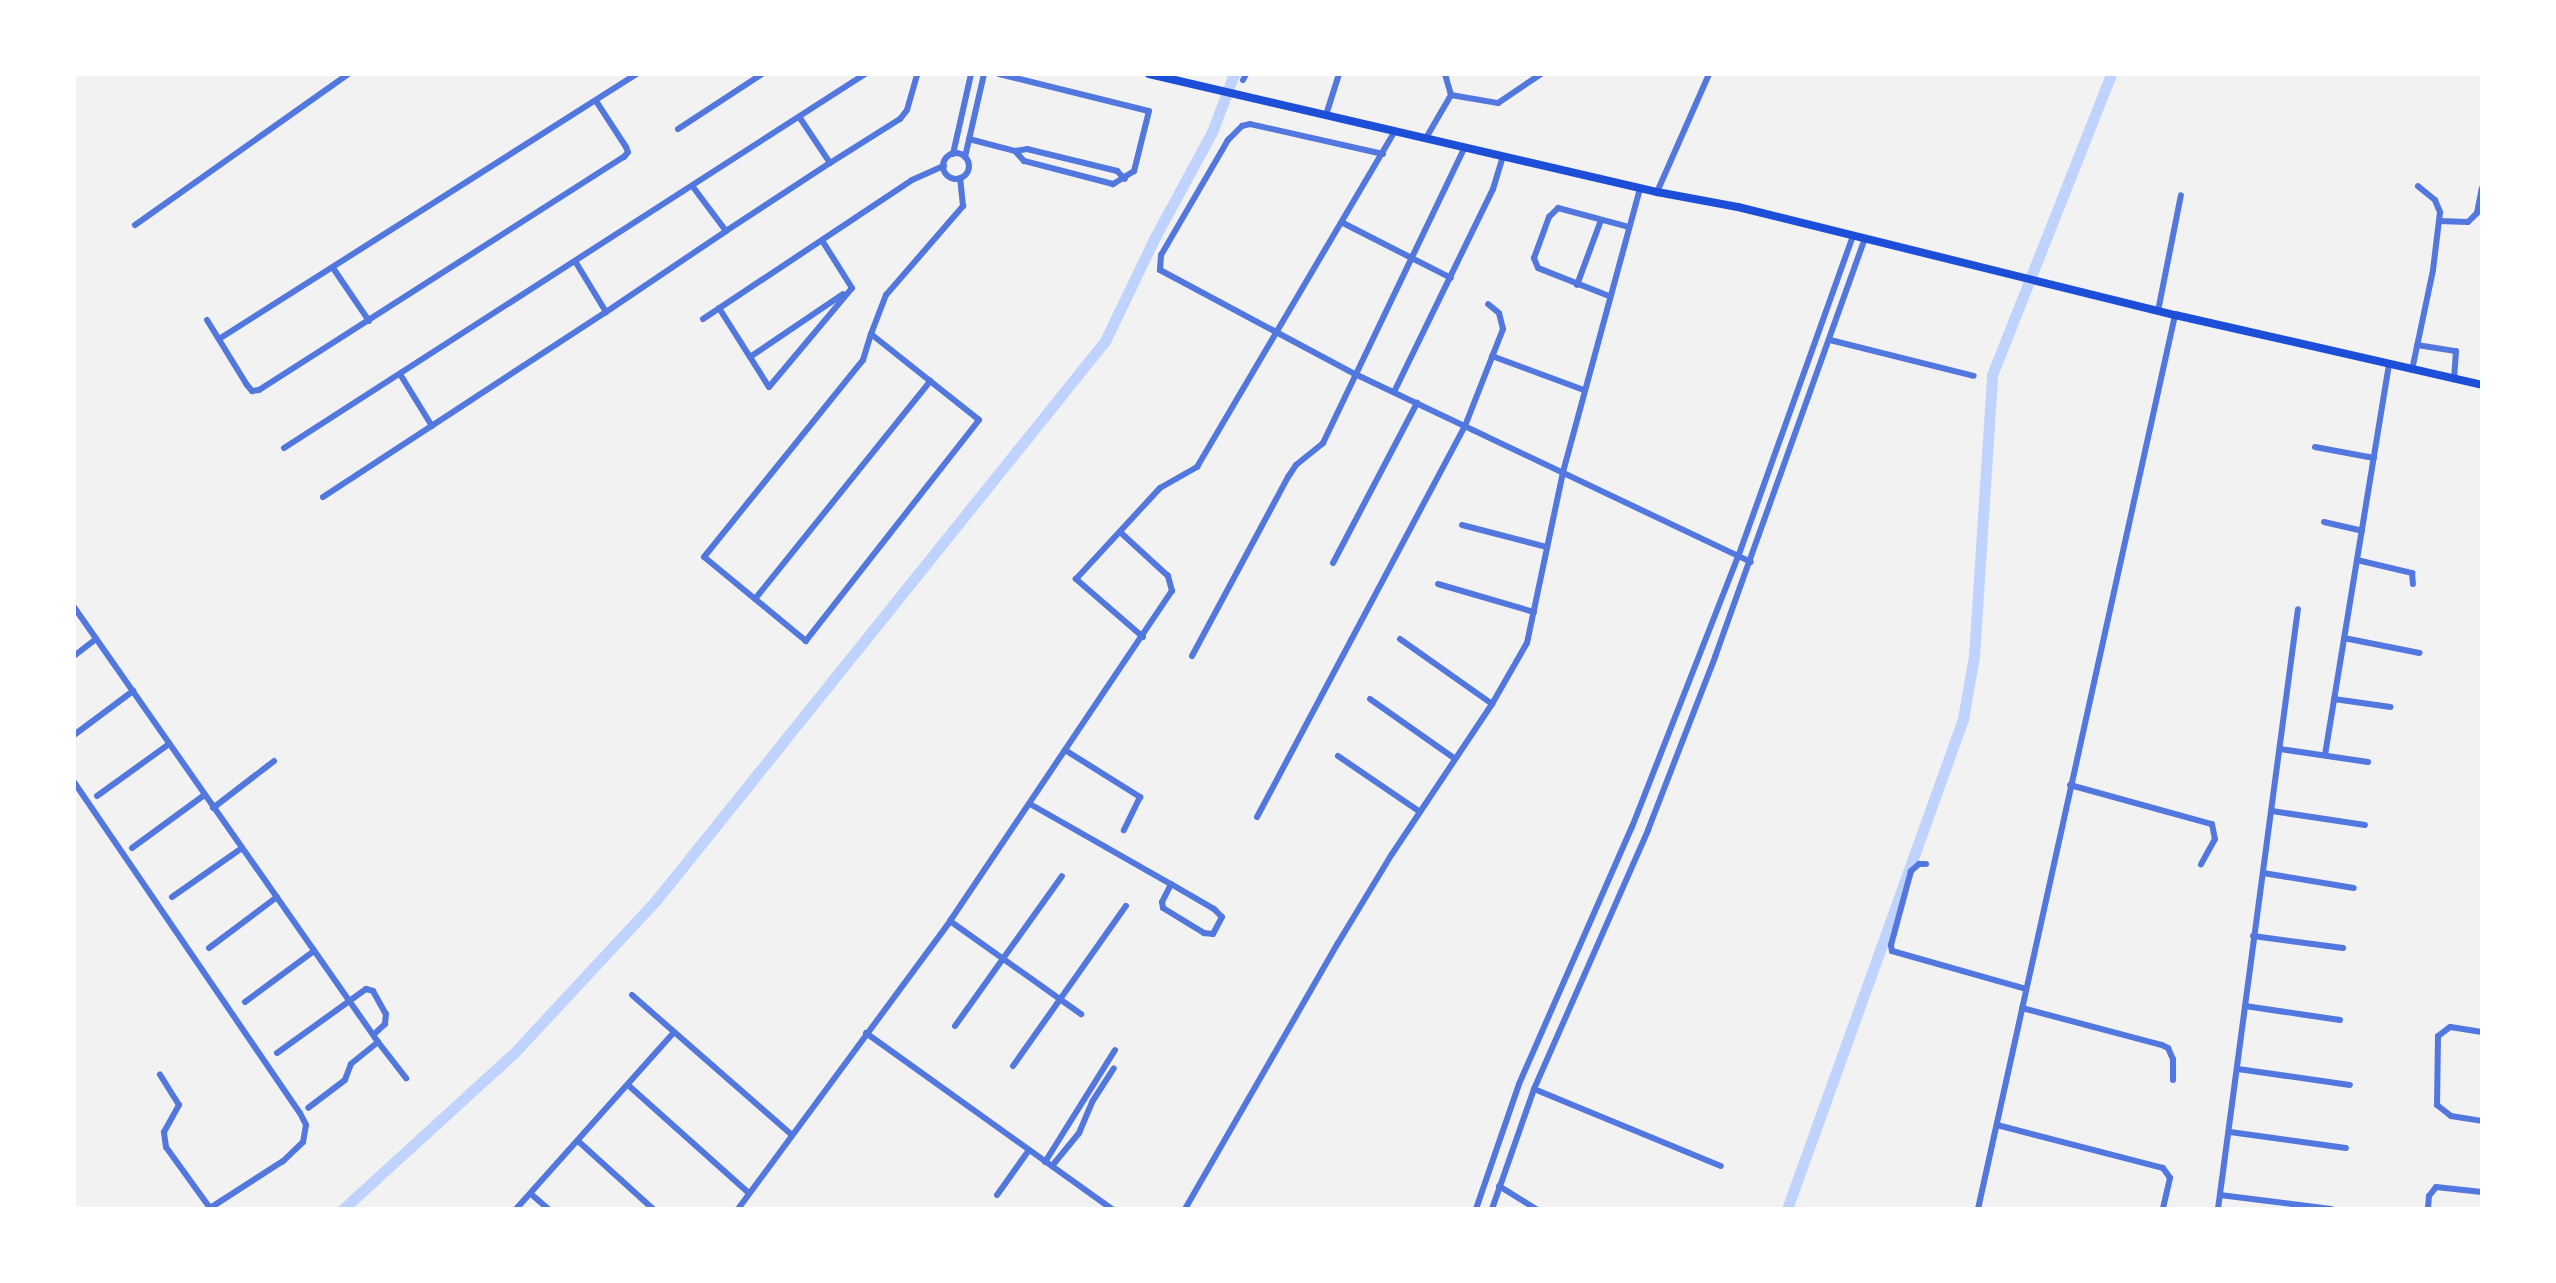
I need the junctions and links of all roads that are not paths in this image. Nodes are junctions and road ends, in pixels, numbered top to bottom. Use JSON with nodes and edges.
{"nodes":[{"id":1,"x":348,"y":74,"type":"edge"},
{"id":2,"x":637,"y":74,"type":"edge"},
{"id":3,"x":762,"y":74,"type":"edge"},
{"id":4,"x":865,"y":74,"type":"edge"},
{"id":5,"x":917,"y":74,"type":"edge"},
{"id":6,"x":971,"y":74,"type":"edge"},
{"id":7,"x":984,"y":74,"type":"edge"},
{"id":8,"x":999,"y":74,"type":"edge"},
{"id":9,"x":1149,"y":74,"type":"edge"},
{"id":10,"x":1339,"y":74,"type":"edge"},
{"id":11,"x":1445,"y":74,"type":"edge"},
{"id":12,"x":1541,"y":74,"type":"edge"},
{"id":13,"x":1709,"y":74,"type":"edge"},
{"id":14,"x":1165,"y":76,"type":"edge"},
{"id":15,"x":1451,"y":95,"type":"junction"},
{"id":16,"x":596,"y":101,"type":"junction"},
{"id":17,"x":1326,"y":115,"type":"junction"},
{"id":18,"x":800,"y":118,"type":"junction"},
{"id":19,"x":678,"y":129,"type":"dead end"},
{"id":20,"x":1395,"y":131,"type":"junction"},
{"id":21,"x":1426,"y":138,"type":"junction"},
{"id":22,"x":969,"y":139,"type":"junction"},
{"id":23,"x":1465,"y":147,"type":"junction"},
{"id":24,"x":1015,"y":151,"type":"junction"},
{"id":25,"x":953,"y":154,"type":"junction"},
{"id":26,"x":1383,"y":154,"type":"junction"},
{"id":27,"x":1503,"y":156,"type":"junction"},
{"id":28,"x":965,"y":157,"type":"junction"},
{"id":29,"x":1074,"y":161,"type":"junction"},
{"id":30,"x":830,"y":163,"type":"junction"},
{"id":31,"x":944,"y":166,"type":"junction"},
{"id":32,"x":1072,"y":173,"type":"junction"},
{"id":33,"x":960,"y":178,"type":"junction"},
{"id":34,"x":1125,"y":179,"type":"junction"},
{"id":35,"x":2418,"y":186,"type":"dead end"},
{"id":36,"x":693,"y":187,"type":"junction"},
{"id":37,"x":1640,"y":188,"type":"junction"},
{"id":38,"x":2482,"y":188,"type":"edge"},
{"id":39,"x":1657,"y":192,"type":"junction"},
{"id":40,"x":2181,"y":195,"type":"dead end"},
{"id":41,"x":1601,"y":220,"type":"junction"},
{"id":42,"x":2439,"y":221,"type":"junction"},
{"id":43,"x":1343,"y":223,"type":"junction"},
{"id":44,"x":135,"y":225,"type":"dead end"},
{"id":45,"x":1629,"y":227,"type":"junction"},
{"id":46,"x":726,"y":231,"type":"junction"},
{"id":47,"x":1853,"y":235,"type":"junction"},
{"id":48,"x":1865,"y":238,"type":"junction"},
{"id":49,"x":823,"y":242,"type":"junction"},
{"id":50,"x":1412,"y":257,"type":"junction"},
{"id":51,"x":575,"y":261,"type":"junction"},
{"id":52,"x":333,"y":268,"type":"junction"},
{"id":53,"x":1451,"y":278,"type":"junction"},
{"id":54,"x":1577,"y":285,"type":"junction"},
{"id":55,"x":852,"y":288,"type":"junction"},
{"id":56,"x":1609,"y":296,"type":"junction"},
{"id":57,"x":1488,"y":304,"type":"dead end"},
{"id":58,"x":719,"y":308,"type":"junction"},
{"id":59,"x":2158,"y":311,"type":"junction"},
{"id":60,"x":606,"y":312,"type":"junction"},
{"id":61,"x":2175,"y":315,"type":"junction"},
{"id":62,"x":703,"y":319,"type":"dead end"},
{"id":63,"x":207,"y":320,"type":"dead end"},
{"id":64,"x":369,"y":321,"type":"junction"},
{"id":65,"x":871,"y":334,"type":"junction"},
{"id":66,"x":1278,"y":334,"type":"junction"},
{"id":67,"x":219,"y":339,"type":"junction"},
{"id":68,"x":1830,"y":340,"type":"junction"},
{"id":69,"x":2417,"y":345,"type":"junction"},
{"id":70,"x":1492,"y":356,"type":"junction"},
{"id":71,"x":750,"y":357,"type":"junction"},
{"id":72,"x":2389,"y":365,"type":"junction"},
{"id":73,"x":2412,"y":370,"type":"junction"},
{"id":74,"x":400,"y":374,"type":"junction"},
{"id":75,"x":1355,"y":374,"type":"junction"},
{"id":76,"x":1974,"y":376,"type":"dead end"},
{"id":77,"x":2454,"y":379,"type":"junction"},
{"id":78,"x":930,"y":381,"type":"junction"},
{"id":79,"x":2482,"y":385,"type":"edge"},
{"id":80,"x":1584,"y":390,"type":"junction"},
{"id":81,"x":1394,"y":392,"type":"junction"},
{"id":82,"x":1417,"y":403,"type":"junction"},
{"id":83,"x":432,"y":426,"type":"junction"},
{"id":84,"x":1465,"y":426,"type":"junction"},
{"id":85,"x":2315,"y":447,"type":"dead end"},
{"id":86,"x":284,"y":448,"type":"dead end"},
{"id":87,"x":2374,"y":458,"type":"junction"},
{"id":88,"x":1563,"y":472,"type":"junction"},
{"id":89,"x":323,"y":497,"type":"dead end"},
{"id":90,"x":2324,"y":522,"type":"dead end"},
{"id":91,"x":1462,"y":525,"type":"dead end"},
{"id":92,"x":2362,"y":531,"type":"junction"},
{"id":93,"x":1120,"y":532,"type":"junction"},
{"id":94,"x":1547,"y":547,"type":"junction"},
{"id":95,"x":1738,"y":557,"type":"junction"},
{"id":96,"x":2357,"y":560,"type":"junction"},
{"id":97,"x":1751,"y":562,"type":"junction"},
{"id":98,"x":1333,"y":563,"type":"dead end"},
{"id":99,"x":1438,"y":584,"type":"dead end"},
{"id":100,"x":2413,"y":584,"type":"dead end"},
{"id":101,"x":755,"y":599,"type":"junction"},
{"id":102,"x":74,"y":607,"type":"edge"},
{"id":103,"x":2298,"y":609,"type":"dead end"},
{"id":104,"x":1534,"y":612,"type":"junction"},
{"id":105,"x":1143,"y":637,"type":"junction"},
{"id":106,"x":2344,"y":638,"type":"junction"},
{"id":107,"x":96,"y":639,"type":"junction"},
{"id":108,"x":1400,"y":639,"type":"dead end"},
{"id":109,"x":2420,"y":653,"type":"dead end"},
{"id":110,"x":74,"y":656,"type":"edge"},
{"id":111,"x":1192,"y":656,"type":"dead end"},
{"id":112,"x":133,"y":691,"type":"junction"},
{"id":113,"x":1370,"y":699,"type":"dead end"},
{"id":114,"x":2334,"y":699,"type":"junction"},
{"id":115,"x":1492,"y":704,"type":"junction"},
{"id":116,"x":2390,"y":707,"type":"dead end"},
{"id":117,"x":74,"y":735,"type":"edge"},
{"id":118,"x":169,"y":744,"type":"junction"},
{"id":119,"x":2280,"y":749,"type":"junction"},
{"id":120,"x":1065,"y":750,"type":"junction"},
{"id":121,"x":2325,"y":755,"type":"junction"},
{"id":122,"x":1338,"y":756,"type":"dead end"},
{"id":123,"x":1454,"y":758,"type":"junction"},
{"id":124,"x":274,"y":761,"type":"dead end"},
{"id":125,"x":2368,"y":762,"type":"dead end"},
{"id":126,"x":74,"y":782,"type":"edge"},
{"id":127,"x":2070,"y":785,"type":"junction"},
{"id":128,"x":97,"y":796,"type":"dead end"},
{"id":129,"x":203,"y":796,"type":"junction"},
{"id":130,"x":1030,"y":804,"type":"junction"},
{"id":131,"x":213,"y":808,"type":"junction"},
{"id":132,"x":2272,"y":811,"type":"junction"},
{"id":133,"x":1420,"y":812,"type":"junction"},
{"id":134,"x":1257,"y":817,"type":"dead end"},
{"id":135,"x":2365,"y":825,"type":"dead end"},
{"id":136,"x":1124,"y":830,"type":"dead end"},
{"id":137,"x":132,"y":848,"type":"dead end"},
{"id":138,"x":242,"y":848,"type":"junction"},
{"id":139,"x":1926,"y":864,"type":"dead end"},
{"id":140,"x":2201,"y":864,"type":"dead end"},
{"id":141,"x":2263,"y":873,"type":"junction"},
{"id":142,"x":1062,"y":876,"type":"dead end"},
{"id":143,"x":1171,"y":884,"type":"junction"},
{"id":144,"x":2354,"y":888,"type":"dead end"},
{"id":145,"x":172,"y":897,"type":"dead end"},
{"id":146,"x":277,"y":897,"type":"junction"},
{"id":147,"x":1126,"y":906,"type":"dead end"},
{"id":148,"x":950,"y":921,"type":"junction"},
{"id":149,"x":2253,"y":936,"type":"junction"},
{"id":150,"x":209,"y":948,"type":"dead end"},
{"id":151,"x":2343,"y":948,"type":"dead end"},
{"id":152,"x":314,"y":951,"type":"junction"},
{"id":153,"x":1004,"y":960,"type":"junction"},
{"id":154,"x":2026,"y":989,"type":"junction"},
{"id":155,"x":632,"y":995,"type":"dead end"},
{"id":156,"x":1060,"y":999,"type":"junction"},
{"id":157,"x":349,"y":1001,"type":"junction"},
{"id":158,"x":245,"y":1002,"type":"dead end"},
{"id":159,"x":2245,"y":1006,"type":"junction"},
{"id":160,"x":2022,"y":1008,"type":"junction"},
{"id":161,"x":1081,"y":1014,"type":"dead end"},
{"id":162,"x":2340,"y":1020,"type":"dead end"},
{"id":163,"x":955,"y":1026,"type":"dead end"},
{"id":164,"x":674,"y":1032,"type":"junction"},
{"id":165,"x":2482,"y":1032,"type":"edge"},
{"id":166,"x":866,"y":1033,"type":"junction"},
{"id":167,"x":373,"y":1035,"type":"junction"},
{"id":168,"x":378,"y":1042,"type":"junction"},
{"id":169,"x":1115,"y":1050,"type":"dead end"},
{"id":170,"x":277,"y":1053,"type":"dead end"},
{"id":171,"x":1013,"y":1066,"type":"dead end"},
{"id":172,"x":1114,"y":1068,"type":"dead end"},
{"id":173,"x":2238,"y":1069,"type":"junction"},
{"id":174,"x":160,"y":1074,"type":"dead end"},
{"id":175,"x":406,"y":1078,"type":"dead end"},
{"id":176,"x":2173,"y":1080,"type":"dead end"},
{"id":177,"x":628,"y":1085,"type":"junction"},
{"id":178,"x":2350,"y":1085,"type":"dead end"},
{"id":179,"x":1534,"y":1089,"type":"junction"},
{"id":180,"x":308,"y":1108,"type":"dead end"},
{"id":181,"x":2482,"y":1121,"type":"edge"},
{"id":182,"x":1997,"y":1125,"type":"junction"},
{"id":183,"x":2230,"y":1132,"type":"junction"},
{"id":184,"x":791,"y":1134,"type":"junction"},
{"id":185,"x":578,"y":1141,"type":"junction"},
{"id":186,"x":2346,"y":1148,"type":"dead end"},
{"id":187,"x":1029,"y":1150,"type":"junction"},
{"id":188,"x":1049,"y":1164,"type":"junction"},
{"id":189,"x":1721,"y":1166,"type":"dead end"},
{"id":190,"x":1499,"y":1186,"type":"junction"},
{"id":191,"x":2482,"y":1192,"type":"edge"},
{"id":192,"x":749,"y":1193,"type":"junction"},
{"id":193,"x":531,"y":1194,"type":"junction"},
{"id":194,"x":997,"y":1195,"type":"dead end"},
{"id":195,"x":2220,"y":1195,"type":"junction"},
{"id":196,"x":516,"y":1209,"type":"edge"},
{"id":197,"x":548,"y":1209,"type":"edge"},
{"id":198,"x":653,"y":1209,"type":"edge"},
{"id":199,"x":738,"y":1209,"type":"edge"},
{"id":200,"x":1112,"y":1209,"type":"edge"},
{"id":201,"x":1185,"y":1209,"type":"edge"},
{"id":202,"x":1476,"y":1209,"type":"edge"},
{"id":203,"x":1492,"y":1209,"type":"edge"},
{"id":204,"x":1536,"y":1209,"type":"edge"},
{"id":205,"x":1978,"y":1209,"type":"edge"},
{"id":206,"x":2163,"y":1209,"type":"edge"},
{"id":207,"x":2218,"y":1209,"type":"edge"},
{"id":208,"x":2331,"y":1209,"type":"edge"},
{"id":209,"x":2428,"y":1209,"type":"edge"}],
"edges":[{"from":1,"to":44,"type":"street"},
{"from":2,"to":16,"type":"street"},
{"from":3,"to":19,"type":"street"},
{"from":4,"to":18,"type":"street"},
{"from":5,"to":30,"type":"street"},
{"from":6,"to":25,"type":"street"},
{"from":7,"to":22,"type":"street"},
{"from":8,"to":34,"type":"street"},
{"from":9,"to":14,"type":"main road"},
{"from":10,"to":17,"type":"street"},
{"from":11,"to":15,"type":"street"},
{"from":12,"to":15,"type":"street"},
{"from":13,"to":39,"type":"street"},
{"from":14,"to":17,"type":"main road"},
{"from":15,"to":21,"type":"street"},
{"from":16,"to":52,"type":"street"},
{"from":16,"to":64,"type":"street"},
{"from":17,"to":20,"type":"main road"},
{"from":18,"to":30,"type":"street"},
{"from":18,"to":36,"type":"street"},
{"from":20,"to":21,"type":"main road"},
{"from":20,"to":26,"type":"street"},
{"from":21,"to":23,"type":"main road"},
{"from":22,"to":24,"type":"street"},
{"from":22,"to":28,"type":"street"},
{"from":23,"to":27,"type":"main road"},
{"from":23,"to":50,"type":"street"},
{"from":24,"to":29,"type":"street"},
{"from":24,"to":32,"type":"street"},
{"from":25,"to":28,"type":"street"},
{"from":25,"to":31,"type":"street"},
{"from":26,"to":43,"type":"street"},
{"from":26,"to":66,"type":"street"},
{"from":27,"to":37,"type":"main road"},
{"from":27,"to":53,"type":"street"},
{"from":28,"to":33,"type":"street"},
{"from":29,"to":32,"type":"street"},
{"from":29,"to":34,"type":"street"},
{"from":30,"to":46,"type":"street"},
{"from":31,"to":33,"type":"street"},
{"from":31,"to":49,"type":"street"},
{"from":32,"to":34,"type":"street"},
{"from":33,"to":65,"type":"street"},
{"from":35,"to":42,"type":"street"},
{"from":36,"to":46,"type":"street"},
{"from":36,"to":51,"type":"street"},
{"from":37,"to":39,"type":"main road"},
{"from":37,"to":45,"type":"street"},
{"from":38,"to":42,"type":"street"},
{"from":39,"to":47,"type":"main road"},
{"from":40,"to":59,"type":"street"},
{"from":41,"to":45,"type":"street"},
{"from":41,"to":54,"type":"street"},
{"from":41,"to":54,"type":"street"},
{"from":42,"to":69,"type":"street"},
{"from":43,"to":50,"type":"street"},
{"from":43,"to":66,"type":"street"},
{"from":45,"to":56,"type":"street"},
{"from":46,"to":60,"type":"street"},
{"from":47,"to":48,"type":"main road"},
{"from":47,"to":95,"type":"street"},
{"from":48,"to":59,"type":"main road"},
{"from":48,"to":68,"type":"street"},
{"from":49,"to":55,"type":"street"},
{"from":49,"to":58,"type":"street"},
{"from":50,"to":53,"type":"street"},
{"from":50,"to":75,"type":"street"},
{"from":51,"to":60,"type":"street"},
{"from":51,"to":74,"type":"street"},
{"from":52,"to":64,"type":"street"},
{"from":52,"to":67,"type":"street"},
{"from":53,"to":81,"type":"street"},
{"from":54,"to":56,"type":"street"},
{"from":55,"to":71,"type":"street"},
{"from":55,"to":71,"type":"street"},
{"from":56,"to":80,"type":"street"},
{"from":57,"to":70,"type":"street"},
{"from":58,"to":62,"type":"street"},
{"from":58,"to":71,"type":"street"},
{"from":59,"to":61,"type":"main road"},
{"from":60,"to":83,"type":"street"},
{"from":61,"to":72,"type":"main road"},
{"from":61,"to":127,"type":"street"},
{"from":63,"to":67,"type":"street"},
{"from":64,"to":67,"type":"street"},
{"from":65,"to":78,"type":"street"},
{"from":65,"to":101,"type":"street"},
{"from":66,"to":75,"type":"street"},
{"from":66,"to":93,"type":"street"},
{"from":68,"to":76,"type":"street"},
{"from":68,"to":97,"type":"street"},
{"from":69,"to":73,"type":"street"},
{"from":69,"to":77,"type":"street"},
{"from":70,"to":80,"type":"street"},
{"from":70,"to":84,"type":"street"},
{"from":72,"to":73,"type":"main road"},
{"from":72,"to":87,"type":"street"},
{"from":73,"to":77,"type":"main road"},
{"from":74,"to":83,"type":"street"},
{"from":74,"to":86,"type":"street"},
{"from":75,"to":81,"type":"street"},
{"from":75,"to":111,"type":"street"},
{"from":77,"to":79,"type":"main road"},
{"from":78,"to":101,"type":"street"},
{"from":78,"to":101,"type":"street"},
{"from":80,"to":88,"type":"street"},
{"from":81,"to":82,"type":"street"},
{"from":82,"to":84,"type":"street"},
{"from":82,"to":98,"type":"street"},
{"from":83,"to":89,"type":"street"},
{"from":84,"to":88,"type":"street"},
{"from":84,"to":134,"type":"street"},
{"from":85,"to":87,"type":"street"},
{"from":87,"to":92,"type":"street"},
{"from":88,"to":94,"type":"street"},
{"from":88,"to":95,"type":"street"},
{"from":90,"to":92,"type":"street"},
{"from":91,"to":94,"type":"street"},
{"from":92,"to":96,"type":"street"},
{"from":93,"to":105,"type":"street"},
{"from":93,"to":105,"type":"street"},
{"from":94,"to":104,"type":"street"},
{"from":95,"to":97,"type":"street"},
{"from":95,"to":202,"type":"street"},
{"from":96,"to":100,"type":"street"},
{"from":96,"to":106,"type":"street"},
{"from":97,"to":179,"type":"street"},
{"from":99,"to":104,"type":"street"},
{"from":102,"to":107,"type":"street"},
{"from":103,"to":119,"type":"street"},
{"from":104,"to":115,"type":"street"},
{"from":105,"to":120,"type":"street"},
{"from":106,"to":109,"type":"street"},
{"from":106,"to":114,"type":"street"},
{"from":107,"to":110,"type":"street"},
{"from":107,"to":112,"type":"street"},
{"from":108,"to":115,"type":"street"},
{"from":112,"to":117,"type":"street"},
{"from":112,"to":118,"type":"street"},
{"from":113,"to":123,"type":"street"},
{"from":114,"to":116,"type":"street"},
{"from":114,"to":121,"type":"street"},
{"from":115,"to":123,"type":"street"},
{"from":118,"to":128,"type":"street"},
{"from":118,"to":129,"type":"street"},
{"from":119,"to":121,"type":"street"},
{"from":119,"to":132,"type":"street"},
{"from":120,"to":130,"type":"street"},
{"from":120,"to":136,"type":"street"},
{"from":121,"to":125,"type":"street"},
{"from":122,"to":133,"type":"street"},
{"from":123,"to":133,"type":"street"},
{"from":124,"to":131,"type":"street"},
{"from":126,"to":174,"type":"street"},
{"from":127,"to":140,"type":"street"},
{"from":127,"to":154,"type":"street"},
{"from":129,"to":131,"type":"street"},
{"from":129,"to":137,"type":"street"},
{"from":130,"to":143,"type":"street"},
{"from":130,"to":148,"type":"street"},
{"from":131,"to":138,"type":"street"},
{"from":132,"to":135,"type":"street"},
{"from":132,"to":141,"type":"street"},
{"from":133,"to":201,"type":"street"},
{"from":138,"to":145,"type":"street"},
{"from":138,"to":146,"type":"street"},
{"from":139,"to":154,"type":"street"},
{"from":141,"to":144,"type":"street"},
{"from":141,"to":149,"type":"street"},
{"from":142,"to":153,"type":"street"},
{"from":143,"to":143,"type":"street"},
{"from":146,"to":150,"type":"street"},
{"from":146,"to":152,"type":"street"},
{"from":147,"to":156,"type":"street"},
{"from":148,"to":153,"type":"street"},
{"from":148,"to":166,"type":"street"},
{"from":149,"to":151,"type":"street"},
{"from":149,"to":159,"type":"street"},
{"from":152,"to":157,"type":"street"},
{"from":152,"to":158,"type":"street"},
{"from":153,"to":156,"type":"street"},
{"from":153,"to":163,"type":"street"},
{"from":154,"to":160,"type":"street"},
{"from":155,"to":164,"type":"street"},
{"from":156,"to":161,"type":"street"},
{"from":156,"to":171,"type":"street"},
{"from":157,"to":167,"type":"street"},
{"from":157,"to":167,"type":"street"},
{"from":157,"to":170,"type":"street"},
{"from":159,"to":162,"type":"street"},
{"from":159,"to":173,"type":"street"},
{"from":160,"to":176,"type":"street"},
{"from":160,"to":182,"type":"street"},
{"from":164,"to":177,"type":"street"},
{"from":164,"to":184,"type":"street"},
{"from":165,"to":181,"type":"street"},
{"from":166,"to":184,"type":"street"},
{"from":166,"to":187,"type":"street"},
{"from":167,"to":168,"type":"street"},
{"from":168,"to":175,"type":"street"},
{"from":168,"to":180,"type":"street"},
{"from":169,"to":188,"type":"street"},
{"from":172,"to":188,"type":"street"},
{"from":173,"to":178,"type":"street"},
{"from":173,"to":183,"type":"street"},
{"from":177,"to":185,"type":"street"},
{"from":177,"to":192,"type":"street"},
{"from":179,"to":189,"type":"street"},
{"from":179,"to":190,"type":"street"},
{"from":182,"to":205,"type":"street"},
{"from":182,"to":206,"type":"street"},
{"from":183,"to":186,"type":"street"},
{"from":183,"to":195,"type":"street"},
{"from":184,"to":192,"type":"street"},
{"from":185,"to":193,"type":"street"},
{"from":185,"to":198,"type":"street"},
{"from":187,"to":188,"type":"street"},
{"from":187,"to":194,"type":"street"},
{"from":188,"to":200,"type":"street"},
{"from":190,"to":203,"type":"street"},
{"from":190,"to":204,"type":"street"},
{"from":191,"to":209,"type":"street"},
{"from":192,"to":199,"type":"street"},
{"from":193,"to":196,"type":"street"},
{"from":193,"to":197,"type":"street"},
{"from":195,"to":207,"type":"street"},
{"from":195,"to":208,"type":"street"}]}
